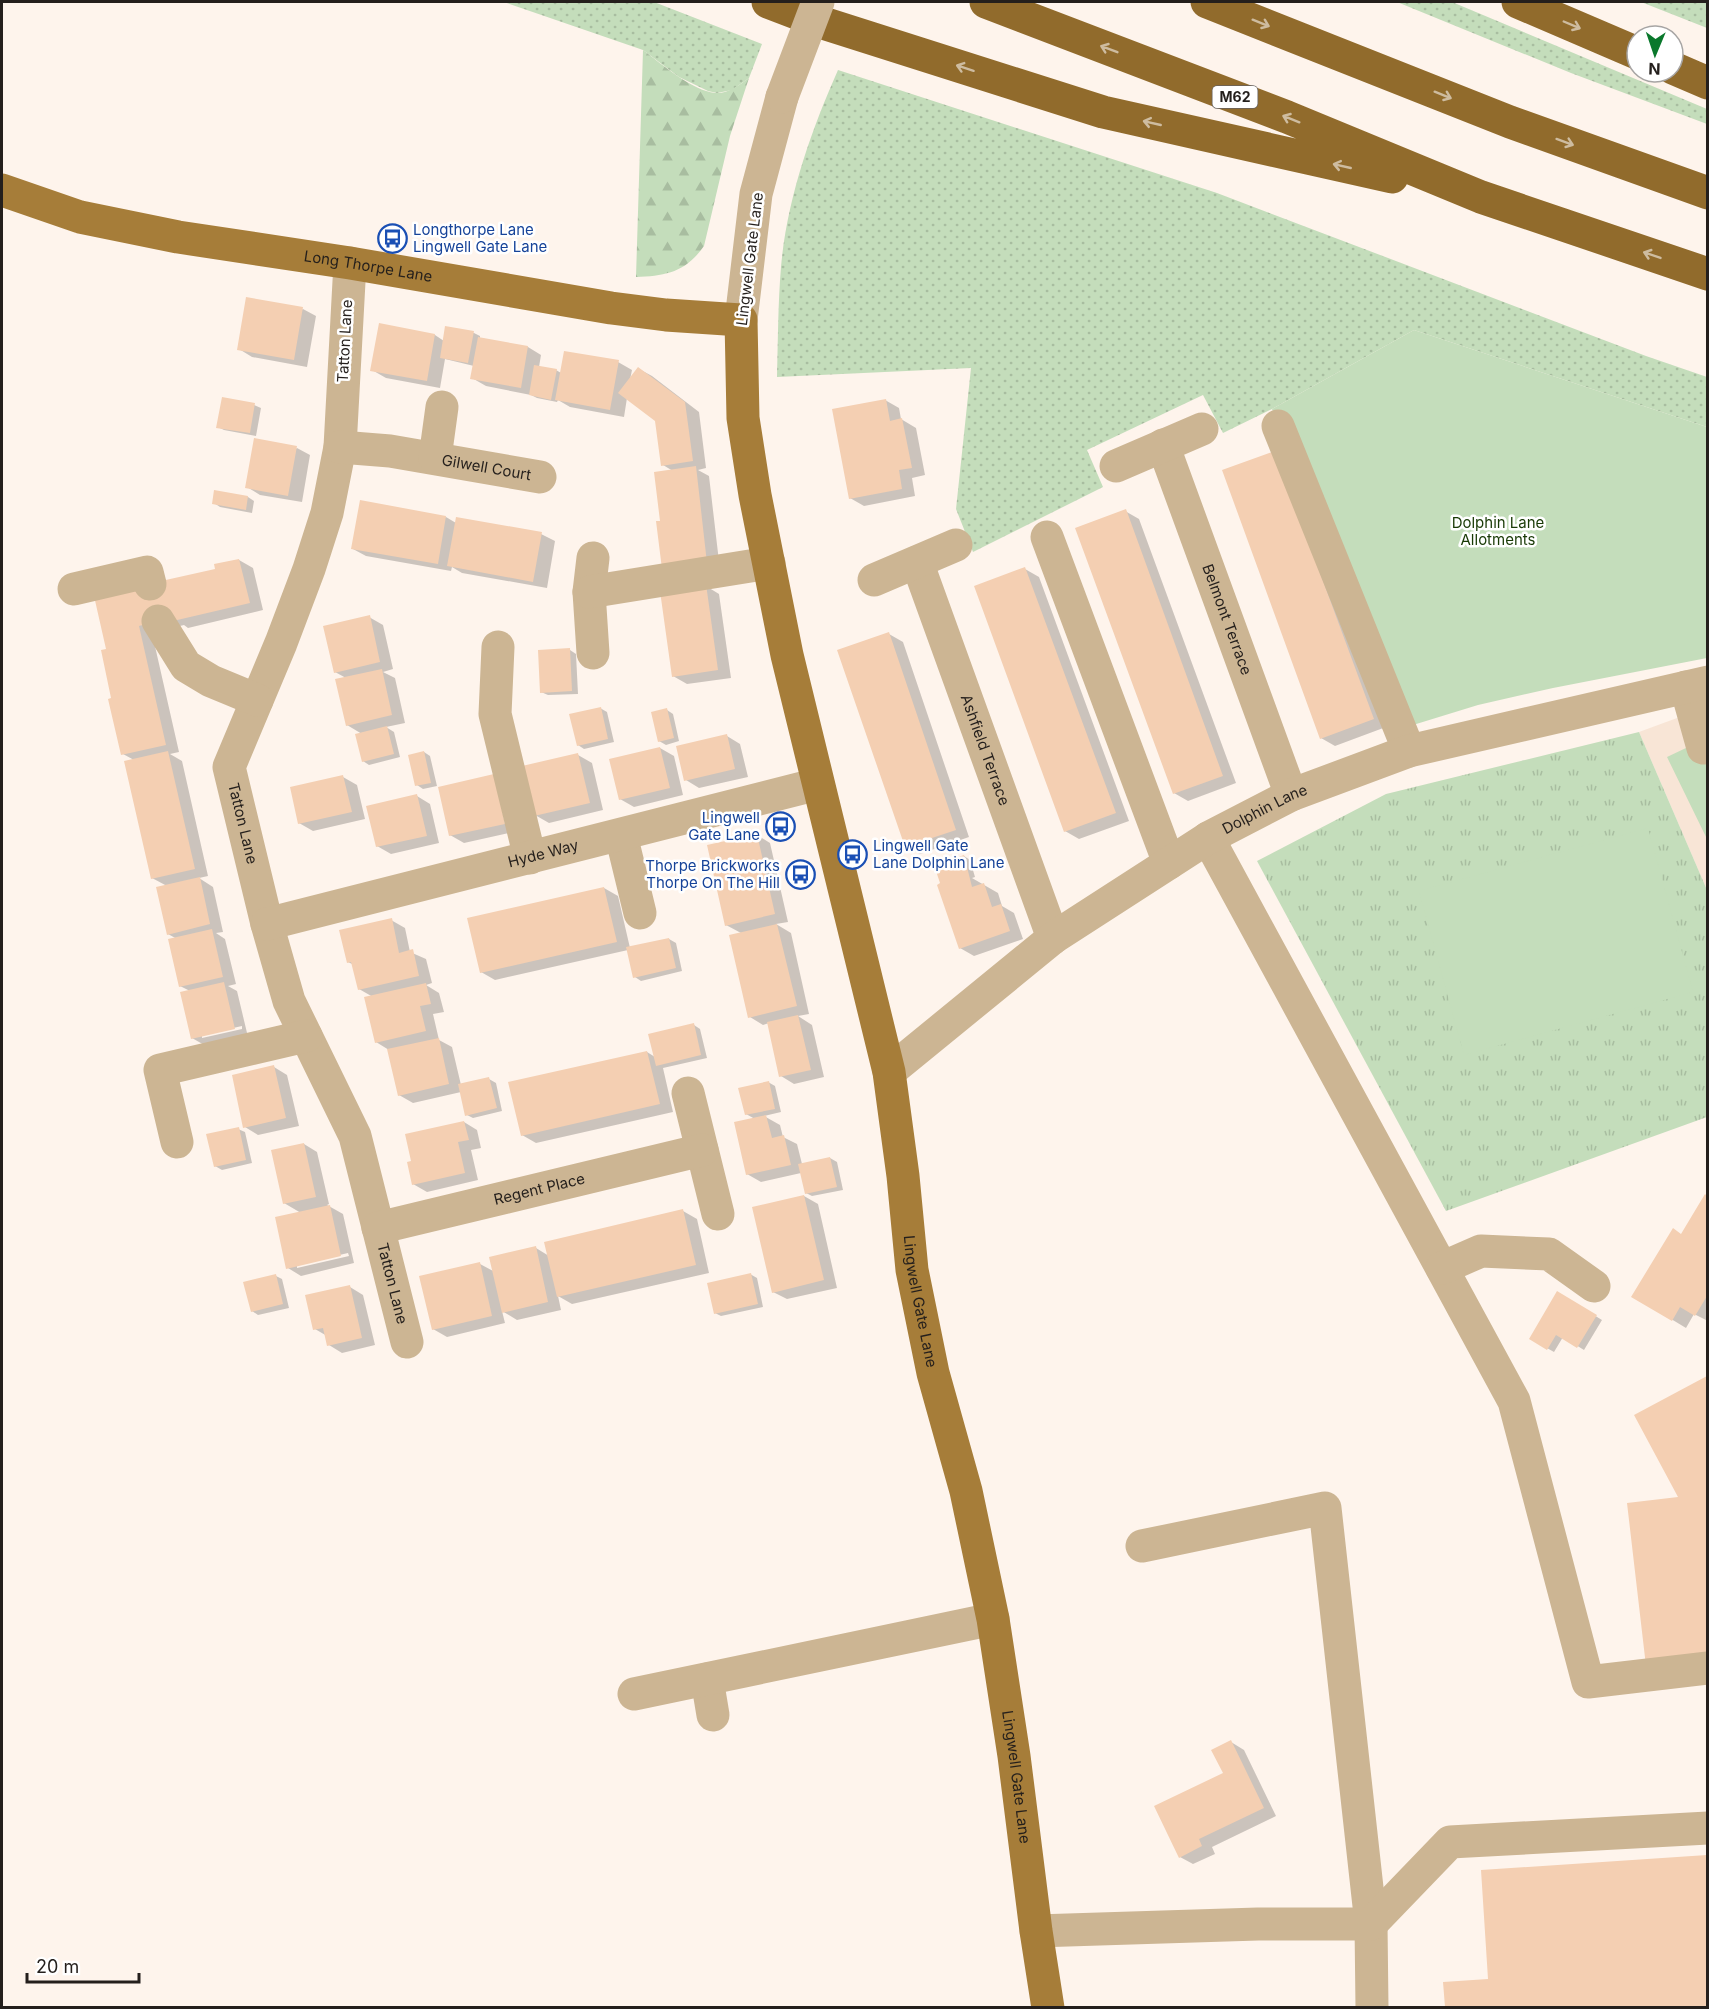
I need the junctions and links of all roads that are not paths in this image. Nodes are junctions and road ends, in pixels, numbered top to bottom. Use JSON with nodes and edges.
{"nodes":[{"id":1,"x":768,"y":2,"type":"edge"},
{"id":2,"x":818,"y":2,"type":"edge"},
{"id":3,"x":986,"y":2,"type":"edge"},
{"id":4,"x":1207,"y":2,"type":"edge"},
{"id":5,"x":1518,"y":2,"type":"edge"},
{"id":6,"x":1625,"y":48,"type":"edge"},
{"id":7,"x":1685,"y":73,"type":"edge"},
{"id":8,"x":1707,"y":83,"type":"edge"},
{"id":9,"x":2,"y":190,"type":"edge"},
{"id":10,"x":1707,"y":193,"type":"edge"},
{"id":11,"x":1481,"y":197,"type":"junction"},
{"id":12,"x":350,"y":264,"type":"junction"},
{"id":13,"x":1707,"y":274,"type":"edge"},
{"id":14,"x":741,"y":320,"type":"junction"},
{"id":15,"x":442,"y":407,"type":"dead end"},
{"id":16,"x":1278,"y":426,"type":"dead end"},
{"id":17,"x":1202,"y":429,"type":"dead end"},
{"id":18,"x":1163,"y":446,"type":"junction"},
{"id":19,"x":340,"y":447,"type":"junction"},
{"id":20,"x":435,"y":459,"type":"junction"},
{"id":21,"x":1116,"y":466,"type":"dead end"},
{"id":22,"x":540,"y":477,"type":"dead end"},
{"id":23,"x":1047,"y":537,"type":"dead end"},
{"id":24,"x":956,"y":545,"type":"dead end"},
{"id":25,"x":593,"y":558,"type":"dead end"},
{"id":26,"x":916,"y":562,"type":"junction"},
{"id":27,"x":769,"y":563,"type":"junction"},
{"id":28,"x":874,"y":580,"type":"dead end"},
{"id":29,"x":150,"y":584,"type":"dead end"},
{"id":30,"x":74,"y":589,"type":"dead end"},
{"id":31,"x":589,"y":592,"type":"junction"},
{"id":32,"x":158,"y":621,"type":"dead end"},
{"id":33,"x":498,"y":647,"type":"dead end"},
{"id":34,"x":593,"y":653,"type":"dead end"},
{"id":35,"x":1697,"y":684,"type":"edge"},
{"id":36,"x":257,"y":700,"type":"junction"},
{"id":37,"x":1703,"y":748,"type":"dead end"},
{"id":38,"x":1409,"y":751,"type":"junction"},
{"id":39,"x":818,"y":784,"type":"junction"},
{"id":40,"x":1292,"y":795,"type":"junction"},
{"id":41,"x":621,"y":835,"type":"junction"},
{"id":42,"x":1208,"y":838,"type":"junction"},
{"id":43,"x":530,"y":858,"type":"junction"},
{"id":44,"x":1169,"y":863,"type":"junction"},
{"id":45,"x":640,"y":913,"type":"dead end"},
{"id":46,"x":267,"y":924,"type":"junction"},
{"id":47,"x":1053,"y":938,"type":"junction"},
{"id":48,"x":306,"y":1036,"type":"junction"},
{"id":49,"x":889,"y":1072,"type":"junction"},
{"id":50,"x":688,"y":1093,"type":"dead end"},
{"id":51,"x":177,"y":1142,"type":"dead end"},
{"id":52,"x":702,"y":1150,"type":"junction"},
{"id":53,"x":718,"y":1214,"type":"dead end"},
{"id":54,"x":378,"y":1228,"type":"junction"},
{"id":55,"x":1442,"y":1268,"type":"junction"},
{"id":56,"x":1594,"y":1286,"type":"dead end"},
{"id":57,"x":407,"y":1342,"type":"dead end"},
{"id":58,"x":1142,"y":1546,"type":"dead end"},
{"id":59,"x":993,"y":1619,"type":"junction"},
{"id":60,"x":1707,"y":1668,"type":"edge"},
{"id":61,"x":707,"y":1679,"type":"junction"},
{"id":62,"x":634,"y":1694,"type":"dead end"},
{"id":63,"x":713,"y":1715,"type":"dead end"},
{"id":64,"x":1707,"y":1828,"type":"edge"},
{"id":65,"x":1371,"y":1924,"type":"junction"},
{"id":66,"x":1036,"y":1931,"type":"junction"},
{"id":67,"x":1048,"y":2007,"type":"edge"},
{"id":68,"x":1372,"y":2007,"type":"edge"}],
"edges":[{"from":11,"to":1,"type":"highway","one_way":true},
{"from":2,"to":14,"type":"street","name":"Lingwell Gate Lane","bridge":true},
{"from":11,"to":3,"type":"highway","number":"M62","one_way":true},
{"from":4,"to":10,"type":"highway","one_way":true},
{"from":5,"to":6,"type":"highway","one_way":true},
{"from":7,"to":8,"type":"highway"},
{"from":9,"to":12,"type":"main road","name":"Long Thorpe Lane"},
{"from":13,"to":11,"type":"highway","number":"M62","one_way":true},
{"from":12,"to":14,"type":"main road","name":"Long Thorpe Lane"},
{"from":12,"to":19,"type":"street","name":"Tatton Lane"},
{"from":14,"to":27,"type":"main road","name":"Lingwell Gate Lane"},
{"from":15,"to":20,"type":"street","name":"Gilwell Court"},
{"from":16,"to":38,"type":"street"},
{"from":17,"to":18,"type":"street"},
{"from":18,"to":21,"type":"street"},
{"from":18,"to":40,"type":"street","name":"Belmont Terrace"},
{"from":19,"to":20,"type":"street","name":"Gilwell Court"},
{"from":19,"to":36,"type":"street","name":"Tatton Lane"},
{"from":20,"to":22,"type":"street","name":"Gilwell Court"},
{"from":23,"to":44,"type":"street"},
{"from":24,"to":26,"type":"street"},
{"from":25,"to":31,"type":"street"},
{"from":26,"to":28,"type":"street"},
{"from":26,"to":47,"type":"street","name":"Ashfield Terrace"},
{"from":27,"to":31,"type":"street"},
{"from":27,"to":39,"type":"main road","name":"Lingwell Gate Lane"},
{"from":29,"to":30,"type":"street"},
{"from":31,"to":34,"type":"street"},
{"from":32,"to":36,"type":"street"},
{"from":33,"to":43,"type":"street"},
{"from":35,"to":37,"type":"street"},
{"from":35,"to":38,"type":"street","name":"Dolphin Lane"},
{"from":36,"to":46,"type":"street","name":"Tatton Lane"},
{"from":38,"to":40,"type":"street","name":"Dolphin Lane"},
{"from":39,"to":41,"type":"street","name":"Hyde Way"},
{"from":39,"to":49,"type":"main road","name":"Lingwell Gate Lane"},
{"from":40,"to":42,"type":"street","name":"Dolphin Lane"},
{"from":41,"to":43,"type":"street","name":"Hyde Way"},
{"from":41,"to":45,"type":"street"},
{"from":42,"to":44,"type":"street","name":"Dolphin Lane"},
{"from":42,"to":55,"type":"street"},
{"from":43,"to":46,"type":"street","name":"Hyde Way"},
{"from":44,"to":47,"type":"street","name":"Dolphin Lane"},
{"from":46,"to":48,"type":"street","name":"Tatton Lane"},
{"from":47,"to":49,"type":"street","name":"Dolphin Lane"},
{"from":48,"to":51,"type":"street"},
{"from":48,"to":54,"type":"street","name":"Tatton Lane"},
{"from":49,"to":59,"type":"main road","name":"Lingwell Gate Lane"},
{"from":50,"to":52,"type":"street"},
{"from":52,"to":53,"type":"street"},
{"from":52,"to":54,"type":"street","name":"Regent Place"},
{"from":54,"to":57,"type":"street","name":"Tatton Lane"},
{"from":55,"to":56,"type":"street"},
{"from":55,"to":60,"type":"street"},
{"from":58,"to":65,"type":"street"},
{"from":59,"to":61,"type":"street"},
{"from":59,"to":66,"type":"main road","name":"Lingwell Gate Lane"},
{"from":61,"to":62,"type":"street"},
{"from":61,"to":63,"type":"street"},
{"from":64,"to":65,"type":"street"},
{"from":65,"to":66,"type":"street"},
{"from":65,"to":68,"type":"street"},
{"from":66,"to":67,"type":"main road","name":"Lingwell Gate Lane"}]}
